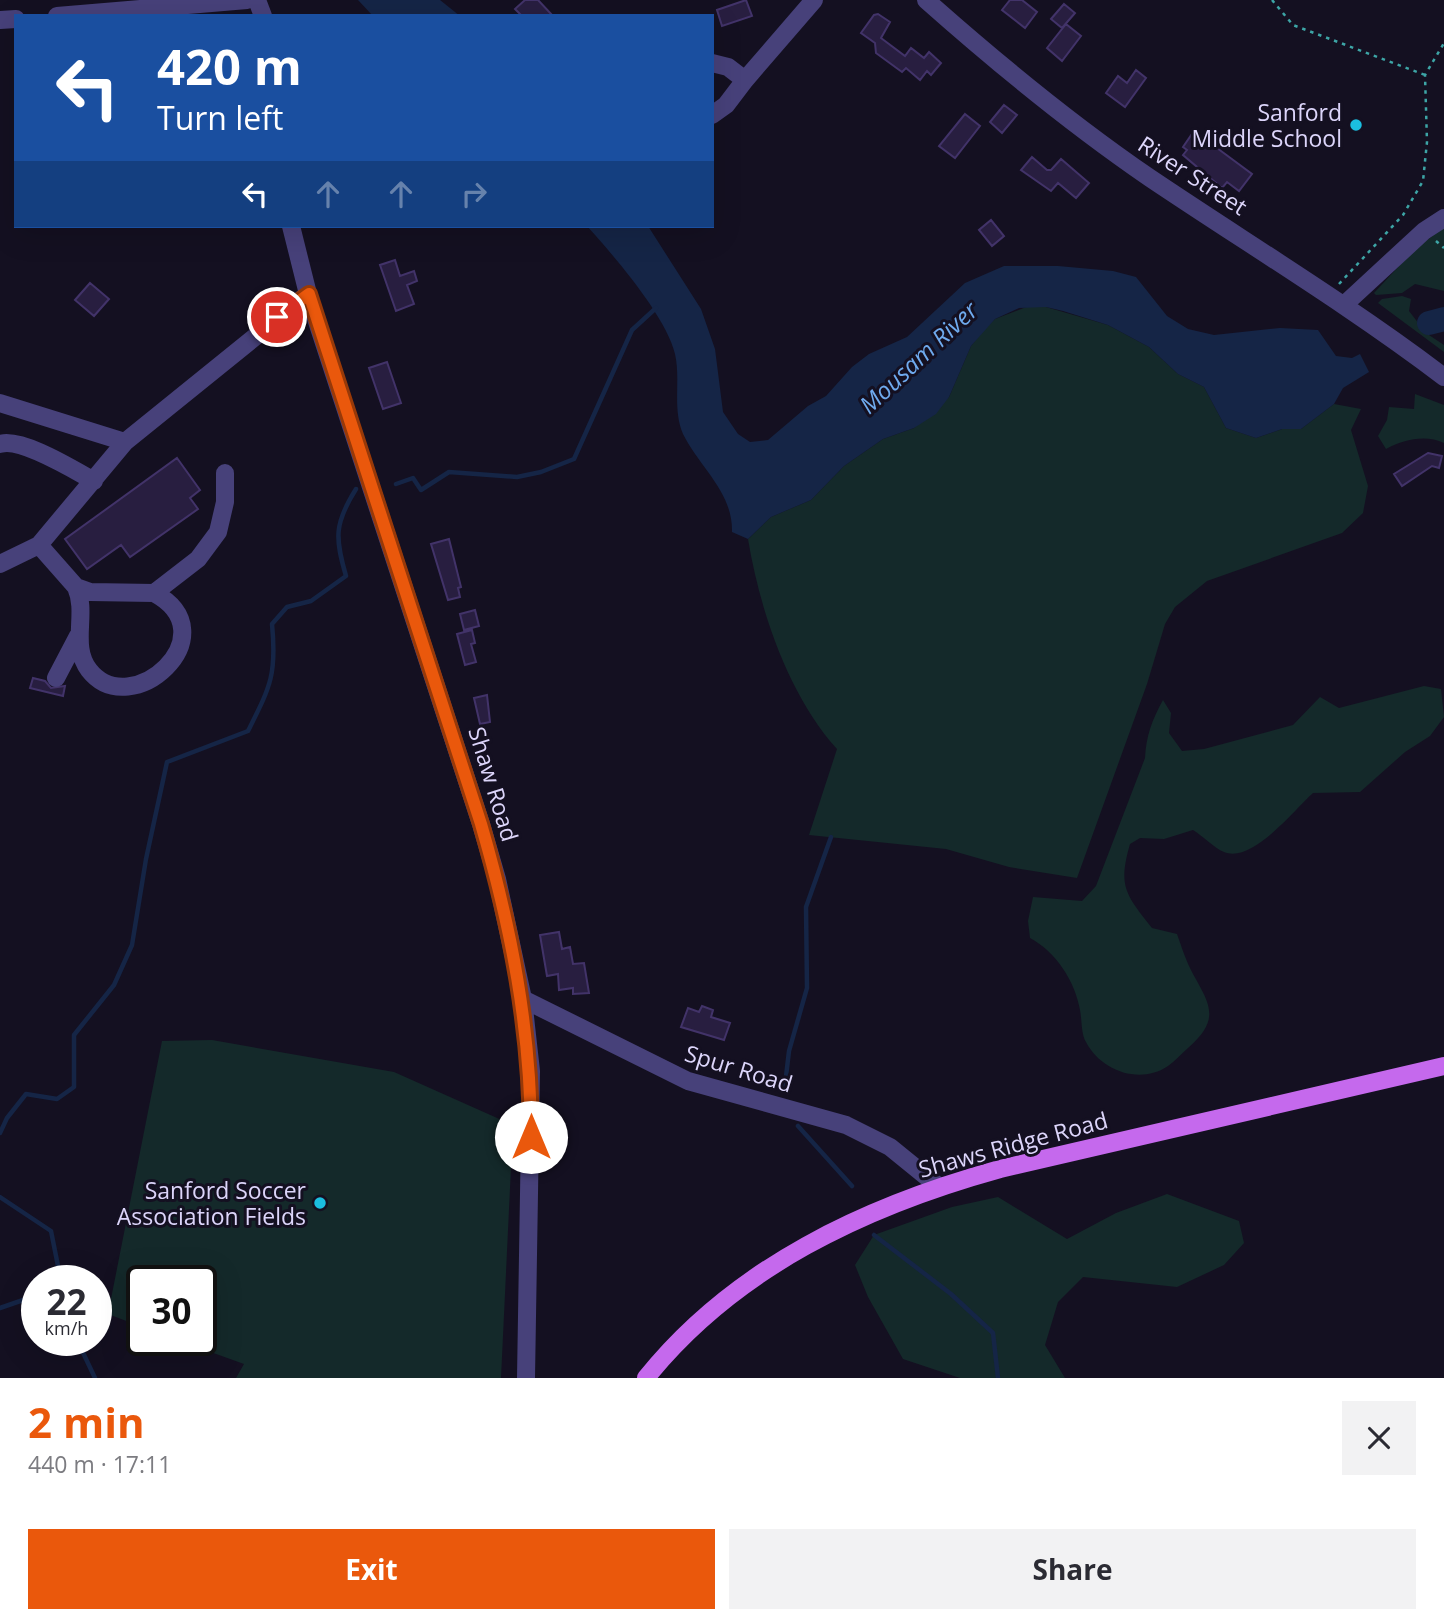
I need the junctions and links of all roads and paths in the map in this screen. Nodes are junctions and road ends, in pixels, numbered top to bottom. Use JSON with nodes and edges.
{"nodes":[{"id":1,"x":247,"y":0,"type":"edge"},
{"id":2,"x":814,"y":0,"type":"edge"},
{"id":3,"x":926,"y":0,"type":"edge"},
{"id":4,"x":1272,"y":0,"type":"edge"},
{"id":5,"x":81,"y":14,"type":"edge"},
{"id":6,"x":1444,"y":43,"type":"edge"},
{"id":7,"x":714,"y":64,"type":"edge"},
{"id":8,"x":1425,"y":75,"type":"junction"},
{"id":9,"x":745,"y":80,"type":"junction"},
{"id":10,"x":714,"y":114,"type":"edge"},
{"id":11,"x":1444,"y":218,"type":"edge"},
{"id":12,"x":292,"y":228,"type":"edge"},
{"id":13,"x":309,"y":294,"type":"junction"},
{"id":14,"x":1337,"y":299,"type":"junction"},
{"id":15,"x":1444,"y":377,"type":"edge"},
{"id":16,"x":0,"y":403,"type":"edge"},
{"id":17,"x":125,"y":442,"type":"junction"},
{"id":18,"x":0,"y":444,"type":"edge"},
{"id":19,"x":225,"y":473,"type":"dead end"},
{"id":20,"x":94,"y":481,"type":"junction"},
{"id":21,"x":39,"y":545,"type":"junction"},
{"id":22,"x":0,"y":564,"type":"edge"},
{"id":23,"x":76,"y":587,"type":"junction"},
{"id":24,"x":154,"y":593,"type":"junction"},
{"id":25,"x":78,"y":636,"type":"junction"},
{"id":26,"x":56,"y":678,"type":"dead end"},
{"id":27,"x":523,"y":999,"type":"junction"},
{"id":28,"x":1444,"y":1066,"type":"edge"},
{"id":29,"x":937,"y":1186,"type":"junction"},
{"id":30,"x":526,"y":1378,"type":"edge"},
{"id":31,"x":646,"y":1378,"type":"edge"}],
"edges":[{"from":1,"to":5,"type":"street"},
{"from":2,"to":9,"type":"street"},
{"from":3,"to":14,"type":"street","name":"River Street"},
{"from":4,"to":8,"type":"path"},
{"from":6,"to":8,"type":"path"},
{"from":7,"to":9,"type":"street"},
{"from":8,"to":14,"type":"path"},
{"from":9,"to":10,"type":"street"},
{"from":11,"to":14,"type":"street"},
{"from":12,"to":13,"type":"street","name":"Shaw Road"},
{"from":13,"to":17,"type":"street"},
{"from":13,"to":27,"type":"street","name":"Shaw Road"},
{"from":14,"to":15,"type":"street","name":"River Street"},
{"from":16,"to":17,"type":"street"},
{"from":17,"to":20,"type":"street"},
{"from":18,"to":20,"type":"street"},
{"from":19,"to":24,"type":"street"},
{"from":20,"to":21,"type":"street"},
{"from":21,"to":22,"type":"street"},
{"from":21,"to":23,"type":"street"},
{"from":23,"to":24,"type":"street"},
{"from":23,"to":25,"type":"street"},
{"from":24,"to":25,"type":"street"},
{"from":25,"to":26,"type":"street"},
{"from":27,"to":29,"type":"street","name":"Spur Road"},
{"from":27,"to":30,"type":"street","name":"Shaw Road"},
{"from":28,"to":29,"type":"main road","name":"Shaws Ridge Road"},
{"from":29,"to":31,"type":"main road","name":"Shaws Ridge Road"}]}
